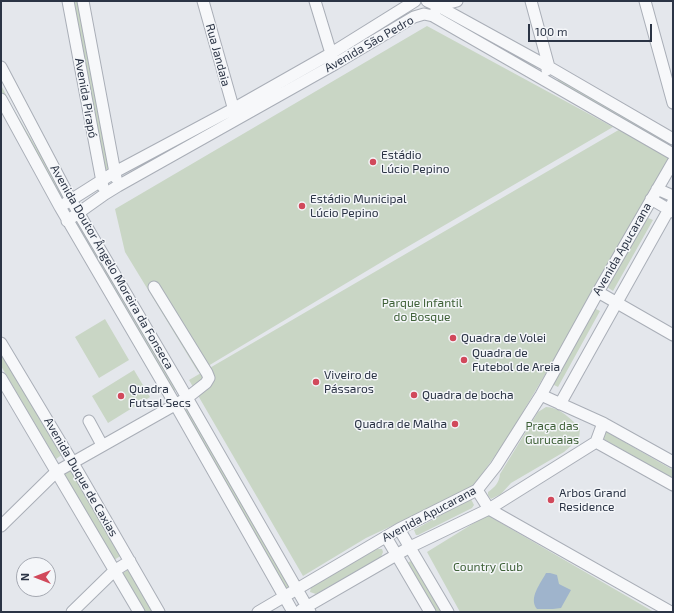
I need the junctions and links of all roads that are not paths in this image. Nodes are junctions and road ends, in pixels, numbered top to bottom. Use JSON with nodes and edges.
{"nodes":[{"id":1,"x":68,"y":1,"type":"edge"},
{"id":2,"x":83,"y":1,"type":"edge"},
{"id":3,"x":203,"y":1,"type":"edge"},
{"id":4,"x":315,"y":1,"type":"edge"},
{"id":5,"x":415,"y":1,"type":"edge"},
{"id":6,"x":420,"y":1,"type":"edge"},
{"id":7,"x":426,"y":1,"type":"edge"},
{"id":8,"x":457,"y":1,"type":"edge"},
{"id":9,"x":531,"y":1,"type":"edge"},
{"id":10,"x":645,"y":1,"type":"edge"},
{"id":11,"x":432,"y":12,"type":"junction"},
{"id":12,"x":451,"y":13,"type":"junction"},
{"id":13,"x":446,"y":24,"type":"junction"},
{"id":14,"x":330,"y":54,"type":"junction"},
{"id":15,"x":335,"y":64,"type":"junction"},
{"id":16,"x":1,"y":67,"type":"edge"},
{"id":17,"x":549,"y":67,"type":"junction"},
{"id":18,"x":543,"y":79,"type":"junction"},
{"id":19,"x":1,"y":99,"type":"edge"},
{"id":20,"x":673,"y":103,"type":"edge"},
{"id":21,"x":233,"y":109,"type":"junction"},
{"id":22,"x":237,"y":120,"type":"junction"},
{"id":23,"x":673,"y":139,"type":"edge"},
{"id":24,"x":673,"y":154,"type":"edge"},
{"id":25,"x":673,"y":162,"type":"edge"},
{"id":26,"x":115,"y":172,"type":"junction"},
{"id":27,"x":101,"y":180,"type":"junction"},
{"id":28,"x":118,"y":186,"type":"junction"},
{"id":29,"x":657,"y":189,"type":"junction"},
{"id":30,"x":104,"y":194,"type":"junction"},
{"id":31,"x":673,"y":196,"type":"edge"},
{"id":32,"x":651,"y":199,"type":"junction"},
{"id":33,"x":71,"y":200,"type":"junction"},
{"id":34,"x":60,"y":207,"type":"junction"},
{"id":35,"x":672,"y":208,"type":"edge"},
{"id":36,"x":79,"y":213,"type":"junction"},
{"id":37,"x":68,"y":221,"type":"junction"},
{"id":38,"x":154,"y":287,"type":"dead end"},
{"id":39,"x":598,"y":292,"type":"junction"},
{"id":40,"x":617,"y":303,"type":"junction"},
{"id":41,"x":673,"y":335,"type":"edge"},
{"id":42,"x":1,"y":343,"type":"edge"},
{"id":43,"x":1,"y":378,"type":"edge"},
{"id":44,"x":541,"y":395,"type":"junction"},
{"id":45,"x":187,"y":398,"type":"junction"},
{"id":46,"x":175,"y":404,"type":"junction"},
{"id":47,"x":560,"y":404,"type":"junction"},
{"id":48,"x":89,"y":421,"type":"dead end"},
{"id":49,"x":603,"y":423,"type":"junction"},
{"id":50,"x":596,"y":442,"type":"junction"},
{"id":51,"x":102,"y":445,"type":"junction"},
{"id":52,"x":673,"y":462,"type":"edge"},
{"id":53,"x":73,"y":463,"type":"junction"},
{"id":54,"x":56,"y":472,"type":"junction"},
{"id":55,"x":673,"y":485,"type":"edge"},
{"id":56,"x":477,"y":490,"type":"junction"},
{"id":57,"x":489,"y":509,"type":"junction"},
{"id":58,"x":1,"y":526,"type":"edge"},
{"id":59,"x":399,"y":529,"type":"junction"},
{"id":60,"x":386,"y":537,"type":"junction"},
{"id":61,"x":410,"y":547,"type":"junction"},
{"id":62,"x":396,"y":555,"type":"junction"},
{"id":63,"x":130,"y":561,"type":"junction"},
{"id":64,"x":114,"y":571,"type":"junction"},
{"id":65,"x":297,"y":589,"type":"junction"},
{"id":66,"x":284,"y":596,"type":"junction"},
{"id":67,"x":308,"y":609,"type":"edge"},
{"id":68,"x":72,"y":612,"type":"edge"},
{"id":69,"x":139,"y":612,"type":"edge"},
{"id":70,"x":159,"y":612,"type":"edge"},
{"id":71,"x":258,"y":612,"type":"edge"},
{"id":72,"x":293,"y":612,"type":"edge"},
{"id":73,"x":297,"y":612,"type":"edge"},
{"id":74,"x":430,"y":612,"type":"edge"},
{"id":75,"x":448,"y":612,"type":"edge"},
{"id":76,"x":671,"y":612,"type":"edge"}],
"edges":[{"from":1,"to":27,"type":"street","name":"Avenida Pirapó"},
{"from":2,"to":26,"type":"street","name":"Avenida Pirapó"},
{"from":3,"to":21,"type":"street","name":"Rua Jandaia"},
{"from":4,"to":14,"type":"street"},
{"from":5,"to":14,"type":"street","name":"Avenida São Pedro"},
{"from":6,"to":11,"type":"street"},
{"from":7,"to":11,"type":"street"},
{"from":8,"to":11,"type":"street","name":"Avenida São Pedro"},
{"from":9,"to":17,"type":"street"},
{"from":10,"to":20,"type":"street"},
{"from":11,"to":12,"type":"street"},
{"from":11,"to":13,"type":"street"},
{"from":11,"to":15,"type":"street","name":"Avenida São Pedro"},
{"from":12,"to":13,"type":"street"},
{"from":12,"to":17,"type":"street"},
{"from":13,"to":18,"type":"street"},
{"from":14,"to":15,"type":"street"},
{"from":14,"to":21,"type":"street","name":"Avenida São Pedro"},
{"from":15,"to":22,"type":"street","name":"Avenida São Pedro"},
{"from":16,"to":33,"type":"street","name":"Avenida Doutor Ângelo Moreira da Fonseca"},
{"from":17,"to":18,"type":"street"},
{"from":17,"to":23,"type":"street"},
{"from":18,"to":24,"type":"street"},
{"from":19,"to":34,"type":"street","name":"Avenida Doutor Ângelo Moreira da Fonseca"},
{"from":21,"to":22,"type":"street","name":"Rua Jandaia"},
{"from":21,"to":26,"type":"street","name":"Avenida São Pedro"},
{"from":22,"to":28,"type":"street","name":"Avenida São Pedro"},
{"from":25,"to":29,"type":"street","name":"Avenida Apucarana"},
{"from":26,"to":27,"type":"street","name":"Avenida São Pedro"},
{"from":26,"to":28,"type":"street","name":"Avenida Pirapó"},
{"from":27,"to":30,"type":"street","name":"Avenida Pirapó"},
{"from":27,"to":33,"type":"street","name":"Avenida São Pedro"},
{"from":28,"to":30,"type":"street","name":"Avenida São Pedro"},
{"from":29,"to":31,"type":"street"},
{"from":29,"to":32,"type":"street","name":"Avenida Apucarana"},
{"from":30,"to":36,"type":"street","name":"Avenida São Pedro"},
{"from":32,"to":35,"type":"street"},
{"from":32,"to":39,"type":"street","name":"Avenida Apucarana"},
{"from":33,"to":34,"type":"street","name":"Avenida São Pedro"},
{"from":33,"to":36,"type":"street","name":"Avenida Doutor Ângelo Moreira da Fonseca"},
{"from":34,"to":37,"type":"street","name":"Avenida Doutor Ângelo Moreira da Fonseca"},
{"from":35,"to":40,"type":"street","name":"Avenida Apucarana"},
{"from":36,"to":37,"type":"street","name":"Avenida São Pedro"},
{"from":36,"to":45,"type":"street","name":"Avenida Doutor Ângelo Moreira da Fonseca"},
{"from":37,"to":46,"type":"street","name":"Avenida Doutor Ângelo Moreira da Fonseca"},
{"from":38,"to":45,"type":"street"},
{"from":39,"to":40,"type":"street"},
{"from":39,"to":44,"type":"street","name":"Avenida Apucarana"},
{"from":40,"to":41,"type":"street"},
{"from":40,"to":47,"type":"street","name":"Avenida Apucarana"},
{"from":42,"to":53,"type":"street","name":"Avenida Duque de Caxias"},
{"from":43,"to":54,"type":"street","name":"Avenida Duque de Caxias"},
{"from":44,"to":47,"type":"street"},
{"from":44,"to":56,"type":"street","name":"Avenida Apucarana"},
{"from":45,"to":46,"type":"street"},
{"from":45,"to":65,"type":"street","name":"Avenida Doutor Ângelo Moreira da Fonseca"},
{"from":46,"to":51,"type":"street"},
{"from":46,"to":66,"type":"street","name":"Avenida Doutor Ângelo Moreira da Fonseca"},
{"from":47,"to":49,"type":"street"},
{"from":48,"to":51,"type":"street"},
{"from":49,"to":50,"type":"street"},
{"from":49,"to":52,"type":"street"},
{"from":50,"to":55,"type":"street"},
{"from":50,"to":57,"type":"street","name":"Avenida Apucarana"},
{"from":51,"to":53,"type":"street"},
{"from":53,"to":54,"type":"street"},
{"from":53,"to":63,"type":"street","name":"Avenida Duque de Caxias"},
{"from":54,"to":58,"type":"street"},
{"from":54,"to":64,"type":"street","name":"Avenida Duque de Caxias"},
{"from":56,"to":57,"type":"street"},
{"from":56,"to":59,"type":"street","name":"Avenida Apucarana"},
{"from":57,"to":61,"type":"street","name":"Avenida Apucarana"},
{"from":57,"to":76,"type":"street"},
{"from":59,"to":60,"type":"street","name":"Avenida Apucarana"},
{"from":59,"to":61,"type":"street"},
{"from":60,"to":62,"type":"street"},
{"from":60,"to":65,"type":"street","name":"Avenida Apucarana"},
{"from":61,"to":62,"type":"street","name":"Avenida Apucarana"},
{"from":61,"to":75,"type":"street"},
{"from":62,"to":67,"type":"street","name":"Avenida Apucarana"},
{"from":62,"to":74,"type":"street"},
{"from":63,"to":64,"type":"street"},
{"from":63,"to":70,"type":"street","name":"Avenida Duque de Caxias"},
{"from":64,"to":68,"type":"street"},
{"from":64,"to":69,"type":"street","name":"Avenida Duque de Caxias"},
{"from":65,"to":66,"type":"street","name":"Avenida Apucarana"},
{"from":65,"to":67,"type":"street","name":"Avenida Doutor Ângelo Moreira da Fonseca"},
{"from":66,"to":71,"type":"street","name":"Avenida Apucarana"},
{"from":66,"to":72,"type":"street","name":"Avenida Doutor Ângelo Moreira da Fonseca"},
{"from":67,"to":73,"type":"street","name":"Avenida Apucarana"}]}
